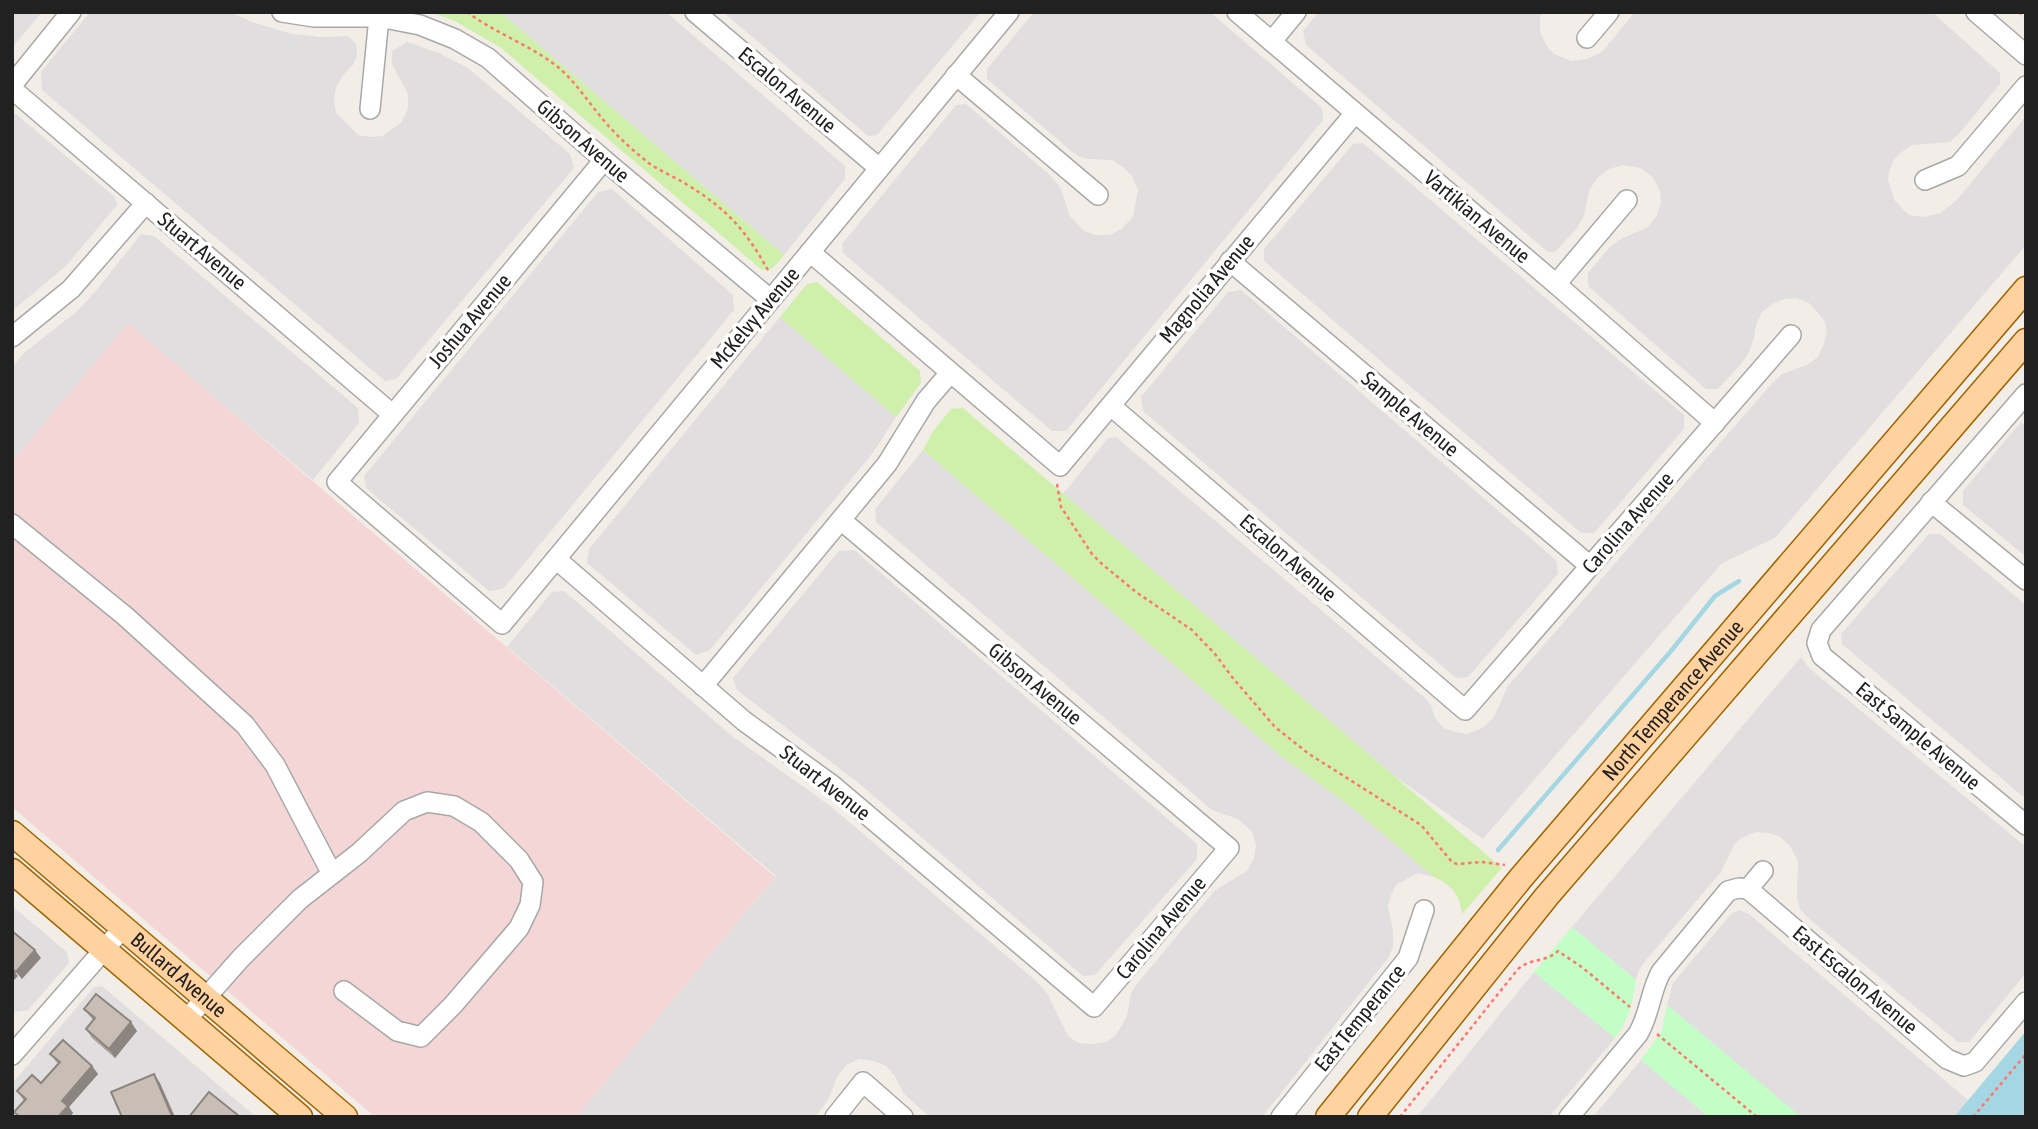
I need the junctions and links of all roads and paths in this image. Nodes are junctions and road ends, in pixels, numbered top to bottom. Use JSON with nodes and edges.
{"nodes":[{"id":1,"x":71,"y":12,"type":"edge"},
{"id":2,"x":282,"y":12,"type":"edge"},
{"id":3,"x":467,"y":12,"type":"edge"},
{"id":4,"x":695,"y":12,"type":"edge"},
{"id":5,"x":1009,"y":12,"type":"edge"},
{"id":6,"x":1237,"y":12,"type":"edge"},
{"id":7,"x":1296,"y":12,"type":"edge"},
{"id":8,"x":1609,"y":12,"type":"edge"},
{"id":9,"x":1976,"y":12,"type":"edge"},
{"id":10,"x":2019,"y":12,"type":"edge"},
{"id":11,"x":379,"y":17,"type":"junction"},
{"id":12,"x":2026,"y":18,"type":"edge"},
{"id":13,"x":1587,"y":38,"type":"dead end"},
{"id":14,"x":1272,"y":41,"type":"junction"},
{"id":15,"x":2026,"y":55,"type":"edge"},
{"id":16,"x":956,"y":75,"type":"junction"},
{"id":17,"x":2026,"y":86,"type":"edge"},
{"id":18,"x":12,"y":87,"type":"edge"},
{"id":19,"x":370,"y":109,"type":"dead end"},
{"id":20,"x":1355,"y":113,"type":"junction"},
{"id":21,"x":604,"y":160,"type":"junction"},
{"id":22,"x":879,"y":168,"type":"junction"},
{"id":23,"x":1925,"y":180,"type":"dead end"},
{"id":24,"x":1098,"y":195,"type":"dead end"},
{"id":25,"x":1627,"y":200,"type":"dead end"},
{"id":26,"x":146,"y":203,"type":"junction"},
{"id":27,"x":804,"y":259,"type":"junction"},
{"id":28,"x":1230,"y":261,"type":"junction"},
{"id":29,"x":1556,"y":284,"type":"junction"},
{"id":30,"x":2026,"y":289,"type":"edge"},
{"id":31,"x":770,"y":299,"type":"junction"},
{"id":32,"x":1791,"y":335,"type":"dead end"},
{"id":33,"x":12,"y":337,"type":"edge"},
{"id":34,"x":2026,"y":341,"type":"edge"},
{"id":35,"x":950,"y":373,"type":"junction"},
{"id":36,"x":2026,"y":394,"type":"edge"},
{"id":37,"x":1111,"y":406,"type":"junction"},
{"id":38,"x":392,"y":414,"type":"junction"},
{"id":39,"x":1715,"y":423,"type":"junction"},
{"id":40,"x":1059,"y":475,"type":"junction"},
{"id":41,"x":1931,"y":502,"type":"junction"},
{"id":42,"x":841,"y":520,"type":"junction"},
{"id":43,"x":12,"y":524,"type":"edge"},
{"id":44,"x":555,"y":559,"type":"junction"},
{"id":45,"x":1590,"y":566,"type":"junction"},
{"id":46,"x":2026,"y":580,"type":"edge"},
{"id":47,"x":502,"y":624,"type":"joint"},
{"id":48,"x":703,"y":686,"type":"junction"},
{"id":49,"x":1465,"y":710,"type":"joint"},
{"id":50,"x":2026,"y":825,"type":"edge"},
{"id":51,"x":12,"y":833,"type":"edge"},
{"id":52,"x":1229,"y":848,"type":"joint"},
{"id":53,"x":1505,"y":865,"type":"dead end"},
{"id":54,"x":12,"y":871,"type":"edge"},
{"id":55,"x":1763,"y":871,"type":"dead end"},
{"id":56,"x":332,"y":874,"type":"junction"},
{"id":57,"x":1748,"y":889,"type":"junction"},
{"id":58,"x":1424,"y":910,"type":"dead end"},
{"id":59,"x":123,"y":928,"type":"junction"},
{"id":60,"x":104,"y":950,"type":"junction"},
{"id":61,"x":344,"y":991,"type":"dead end"},
{"id":62,"x":205,"y":997,"type":"junction"},
{"id":63,"x":2026,"y":1002,"type":"edge"},
{"id":64,"x":1094,"y":1007,"type":"joint"},
{"id":65,"x":1633,"y":1011,"type":"dead end"},
{"id":66,"x":186,"y":1020,"type":"junction"},
{"id":67,"x":1656,"y":1034,"type":"dead end"},
{"id":68,"x":15,"y":1045,"type":"edge"},
{"id":69,"x":2026,"y":1055,"type":"edge"},
{"id":70,"x":300,"y":1117,"type":"edge"},
{"id":71,"x":345,"y":1117,"type":"edge"},
{"id":72,"x":835,"y":1117,"type":"edge"},
{"id":73,"x":903,"y":1117,"type":"edge"},
{"id":74,"x":1281,"y":1117,"type":"edge"},
{"id":75,"x":1328,"y":1117,"type":"edge"},
{"id":76,"x":1370,"y":1117,"type":"edge"},
{"id":77,"x":1400,"y":1117,"type":"edge"},
{"id":78,"x":1569,"y":1117,"type":"edge"},
{"id":79,"x":1757,"y":1117,"type":"edge"},
{"id":80,"x":1973,"y":1117,"type":"edge"}],
"edges":[{"from":1,"to":18,"type":"street"},
{"from":2,"to":11,"type":"street","name":"Gibson Avenue"},
{"from":3,"to":27,"type":"path"},
{"from":4,"to":22,"type":"street","name":"Escalon Avenue"},
{"from":5,"to":16,"type":"street","name":"McKelvy Avenue"},
{"from":6,"to":14,"type":"street","name":"Vartikian Avenue"},
{"from":7,"to":14,"type":"street"},
{"from":8,"to":13,"type":"street"},
{"from":9,"to":15,"type":"street"},
{"from":10,"to":12,"type":"path"},
{"from":11,"to":19,"type":"street"},
{"from":11,"to":21,"type":"street","name":"Gibson Avenue"},
{"from":14,"to":20,"type":"street","name":"Vartikian Avenue"},
{"from":16,"to":22,"type":"street","name":"McKelvy Avenue"},
{"from":16,"to":24,"type":"street"},
{"from":17,"to":23,"type":"street"},
{"from":18,"to":26,"type":"street","name":"Stuart Avenue"},
{"from":20,"to":28,"type":"street","name":"Magnolia Avenue"},
{"from":20,"to":29,"type":"street","name":"Vartikian Avenue"},
{"from":21,"to":31,"type":"street","name":"Gibson Avenue"},
{"from":21,"to":38,"type":"street","name":"Joshua Avenue"},
{"from":22,"to":27,"type":"street","name":"McKelvy Avenue"},
{"from":25,"to":29,"type":"street"},
{"from":26,"to":33,"type":"street"},
{"from":26,"to":38,"type":"street","name":"Stuart Avenue"},
{"from":27,"to":31,"type":"street","name":"McKelvy Avenue"},
{"from":27,"to":35,"type":"street"},
{"from":28,"to":37,"type":"street","name":"Magnolia Avenue"},
{"from":28,"to":45,"type":"street","name":"Sample Avenue"},
{"from":29,"to":39,"type":"street","name":"Vartikian Avenue"},
{"from":30,"to":75,"type":"main road","name":"North Temperance Avenue"},
{"from":31,"to":44,"type":"street","name":"McKelvy Avenue"},
{"from":32,"to":39,"type":"street","name":"Carolina Avenue"},
{"from":34,"to":76,"type":"main road","name":"North Temperance Avenue"},
{"from":35,"to":40,"type":"street"},
{"from":35,"to":42,"type":"street"},
{"from":36,"to":41,"type":"street"},
{"from":37,"to":40,"type":"street","name":"Magnolia Avenue"},
{"from":37,"to":49,"type":"street","name":"Escalon Avenue"},
{"from":38,"to":47,"type":"street","name":"Joshua Avenue"},
{"from":39,"to":45,"type":"street","name":"Carolina Avenue"},
{"from":40,"to":53,"type":"path"},
{"from":41,"to":46,"type":"street"},
{"from":41,"to":50,"type":"street","name":"East Sample Avenue"},
{"from":42,"to":48,"type":"street"},
{"from":42,"to":52,"type":"street","name":"Gibson Avenue"},
{"from":43,"to":56,"type":"street"},
{"from":44,"to":47,"type":"street","name":"McKelvy Avenue"},
{"from":44,"to":48,"type":"street","name":"Stuart Avenue"},
{"from":45,"to":49,"type":"street","name":"Carolina Avenue"},
{"from":48,"to":64,"type":"street","name":"Stuart Avenue"},
{"from":51,"to":59,"type":"main road","name":"Bullard Avenue"},
{"from":52,"to":64,"type":"street","name":"Carolina Avenue"},
{"from":54,"to":60,"type":"main road","name":"Bullard Avenue"},
{"from":55,"to":57,"type":"street"},
{"from":56,"to":61,"type":"street"},
{"from":56,"to":62,"type":"street"},
{"from":57,"to":63,"type":"street","name":"East Escalon Avenue"},
{"from":57,"to":78,"type":"street"},
{"from":58,"to":74,"type":"street","name":"East Temperance"},
{"from":59,"to":60,"type":"street"},
{"from":59,"to":62,"type":"main road","name":"Bullard Avenue"},
{"from":60,"to":66,"type":"main road","name":"Bullard Avenue"},
{"from":60,"to":68,"type":"street"},
{"from":62,"to":66,"type":"street"},
{"from":62,"to":71,"type":"main road","name":"Bullard Avenue"},
{"from":65,"to":77,"type":"path"},
{"from":66,"to":70,"type":"main road","name":"Bullard Avenue"},
{"from":67,"to":79,"type":"path"},
{"from":69,"to":80,"type":"path"},
{"from":72,"to":73,"type":"street"}]}
